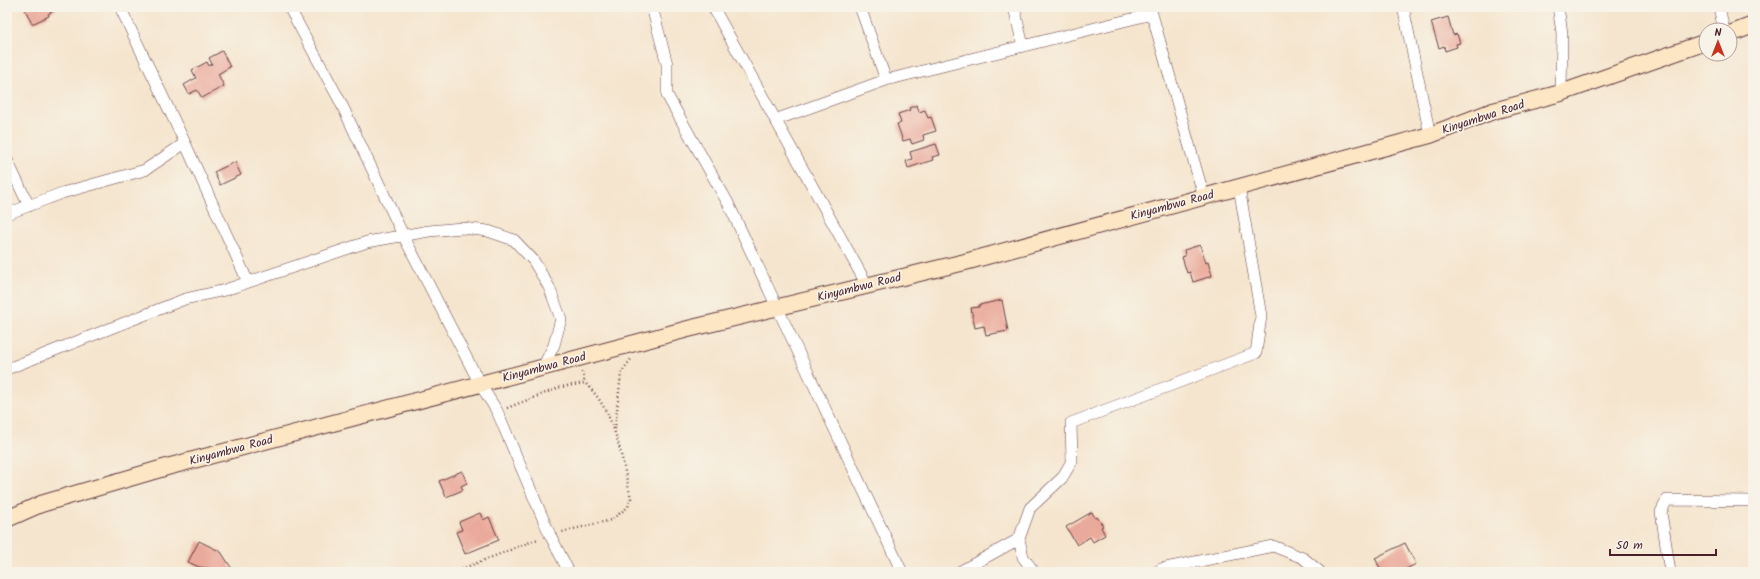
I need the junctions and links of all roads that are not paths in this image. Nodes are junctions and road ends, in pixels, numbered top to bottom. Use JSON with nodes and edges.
{"nodes":[{"id":1,"x":120,"y":7,"type":"edge"},
{"id":2,"x":289,"y":7,"type":"edge"},
{"id":3,"x":652,"y":7,"type":"edge"},
{"id":4,"x":713,"y":7,"type":"edge"},
{"id":5,"x":860,"y":7,"type":"edge"},
{"id":6,"x":1014,"y":7,"type":"edge"},
{"id":7,"x":1403,"y":7,"type":"edge"},
{"id":8,"x":1558,"y":7,"type":"edge"},
{"id":9,"x":1719,"y":7,"type":"edge"},
{"id":10,"x":1151,"y":10,"type":"edge"},
{"id":11,"x":1722,"y":22,"type":"edge"},
{"id":12,"x":1753,"y":26,"type":"edge"},
{"id":13,"x":1738,"y":31,"type":"edge"},
{"id":14,"x":1698,"y":45,"type":"edge"},
{"id":15,"x":1023,"y":46,"type":"junction"},
{"id":16,"x":886,"y":80,"type":"junction"},
{"id":17,"x":1562,"y":93,"type":"junction"},
{"id":18,"x":775,"y":120,"type":"junction"},
{"id":19,"x":1430,"y":135,"type":"junction"},
{"id":20,"x":185,"y":143,"type":"junction"},
{"id":21,"x":7,"y":160,"type":"edge"},
{"id":22,"x":1239,"y":187,"type":"junction"},
{"id":23,"x":1204,"y":196,"type":"junction"},
{"id":24,"x":28,"y":206,"type":"junction"},
{"id":25,"x":7,"y":214,"type":"edge"},
{"id":26,"x":403,"y":235,"type":"junction"},
{"id":27,"x":248,"y":282,"type":"junction"},
{"id":28,"x":867,"y":286,"type":"junction"},
{"id":29,"x":777,"y":307,"type":"junction"},
{"id":30,"x":543,"y":367,"type":"junction"},
{"id":31,"x":7,"y":369,"type":"edge"},
{"id":32,"x":480,"y":384,"type":"junction"},
{"id":33,"x":1753,"y":501,"type":"edge"},
{"id":34,"x":7,"y":518,"type":"edge"},
{"id":35,"x":1019,"y":538,"type":"junction"},
{"id":36,"x":569,"y":572,"type":"edge"},
{"id":37,"x":902,"y":572,"type":"edge"},
{"id":38,"x":959,"y":572,"type":"edge"},
{"id":39,"x":1034,"y":572,"type":"edge"},
{"id":40,"x":1157,"y":572,"type":"edge"},
{"id":41,"x":1320,"y":572,"type":"edge"},
{"id":42,"x":1670,"y":572,"type":"edge"}],
"edges":[{"from":1,"to":20,"type":"street"},
{"from":2,"to":26,"type":"street"},
{"from":3,"to":29,"type":"street"},
{"from":4,"to":18,"type":"street"},
{"from":5,"to":16,"type":"street"},
{"from":6,"to":15,"type":"street"},
{"from":7,"to":19,"type":"street"},
{"from":8,"to":17,"type":"street"},
{"from":9,"to":11,"type":"street"},
{"from":10,"to":15,"type":"street"},
{"from":10,"to":23,"type":"street"},
{"from":12,"to":13,"type":"street"},
{"from":14,"to":17,"type":"street","name":"Kinyambwa Road"},
{"from":15,"to":16,"type":"street"},
{"from":16,"to":18,"type":"street"},
{"from":17,"to":19,"type":"street","name":"Kinyambwa Road"},
{"from":18,"to":28,"type":"street"},
{"from":19,"to":22,"type":"street","name":"Kinyambwa Road"},
{"from":20,"to":24,"type":"street"},
{"from":20,"to":27,"type":"street"},
{"from":21,"to":24,"type":"street"},
{"from":22,"to":23,"type":"street","name":"Kinyambwa Road"},
{"from":22,"to":35,"type":"street"},
{"from":23,"to":28,"type":"street","name":"Kinyambwa Road"},
{"from":24,"to":25,"type":"street"},
{"from":26,"to":27,"type":"street"},
{"from":26,"to":30,"type":"street"},
{"from":26,"to":32,"type":"street"},
{"from":27,"to":31,"type":"street"},
{"from":28,"to":29,"type":"street","name":"Kinyambwa Road"},
{"from":29,"to":30,"type":"street","name":"Kinyambwa Road"},
{"from":29,"to":37,"type":"street"},
{"from":30,"to":32,"type":"street","name":"Kinyambwa Road"},
{"from":32,"to":34,"type":"street","name":"Kinyambwa Road"},
{"from":32,"to":36,"type":"street"},
{"from":33,"to":42,"type":"street"},
{"from":35,"to":38,"type":"street"},
{"from":35,"to":39,"type":"street"},
{"from":40,"to":41,"type":"street"}]}
